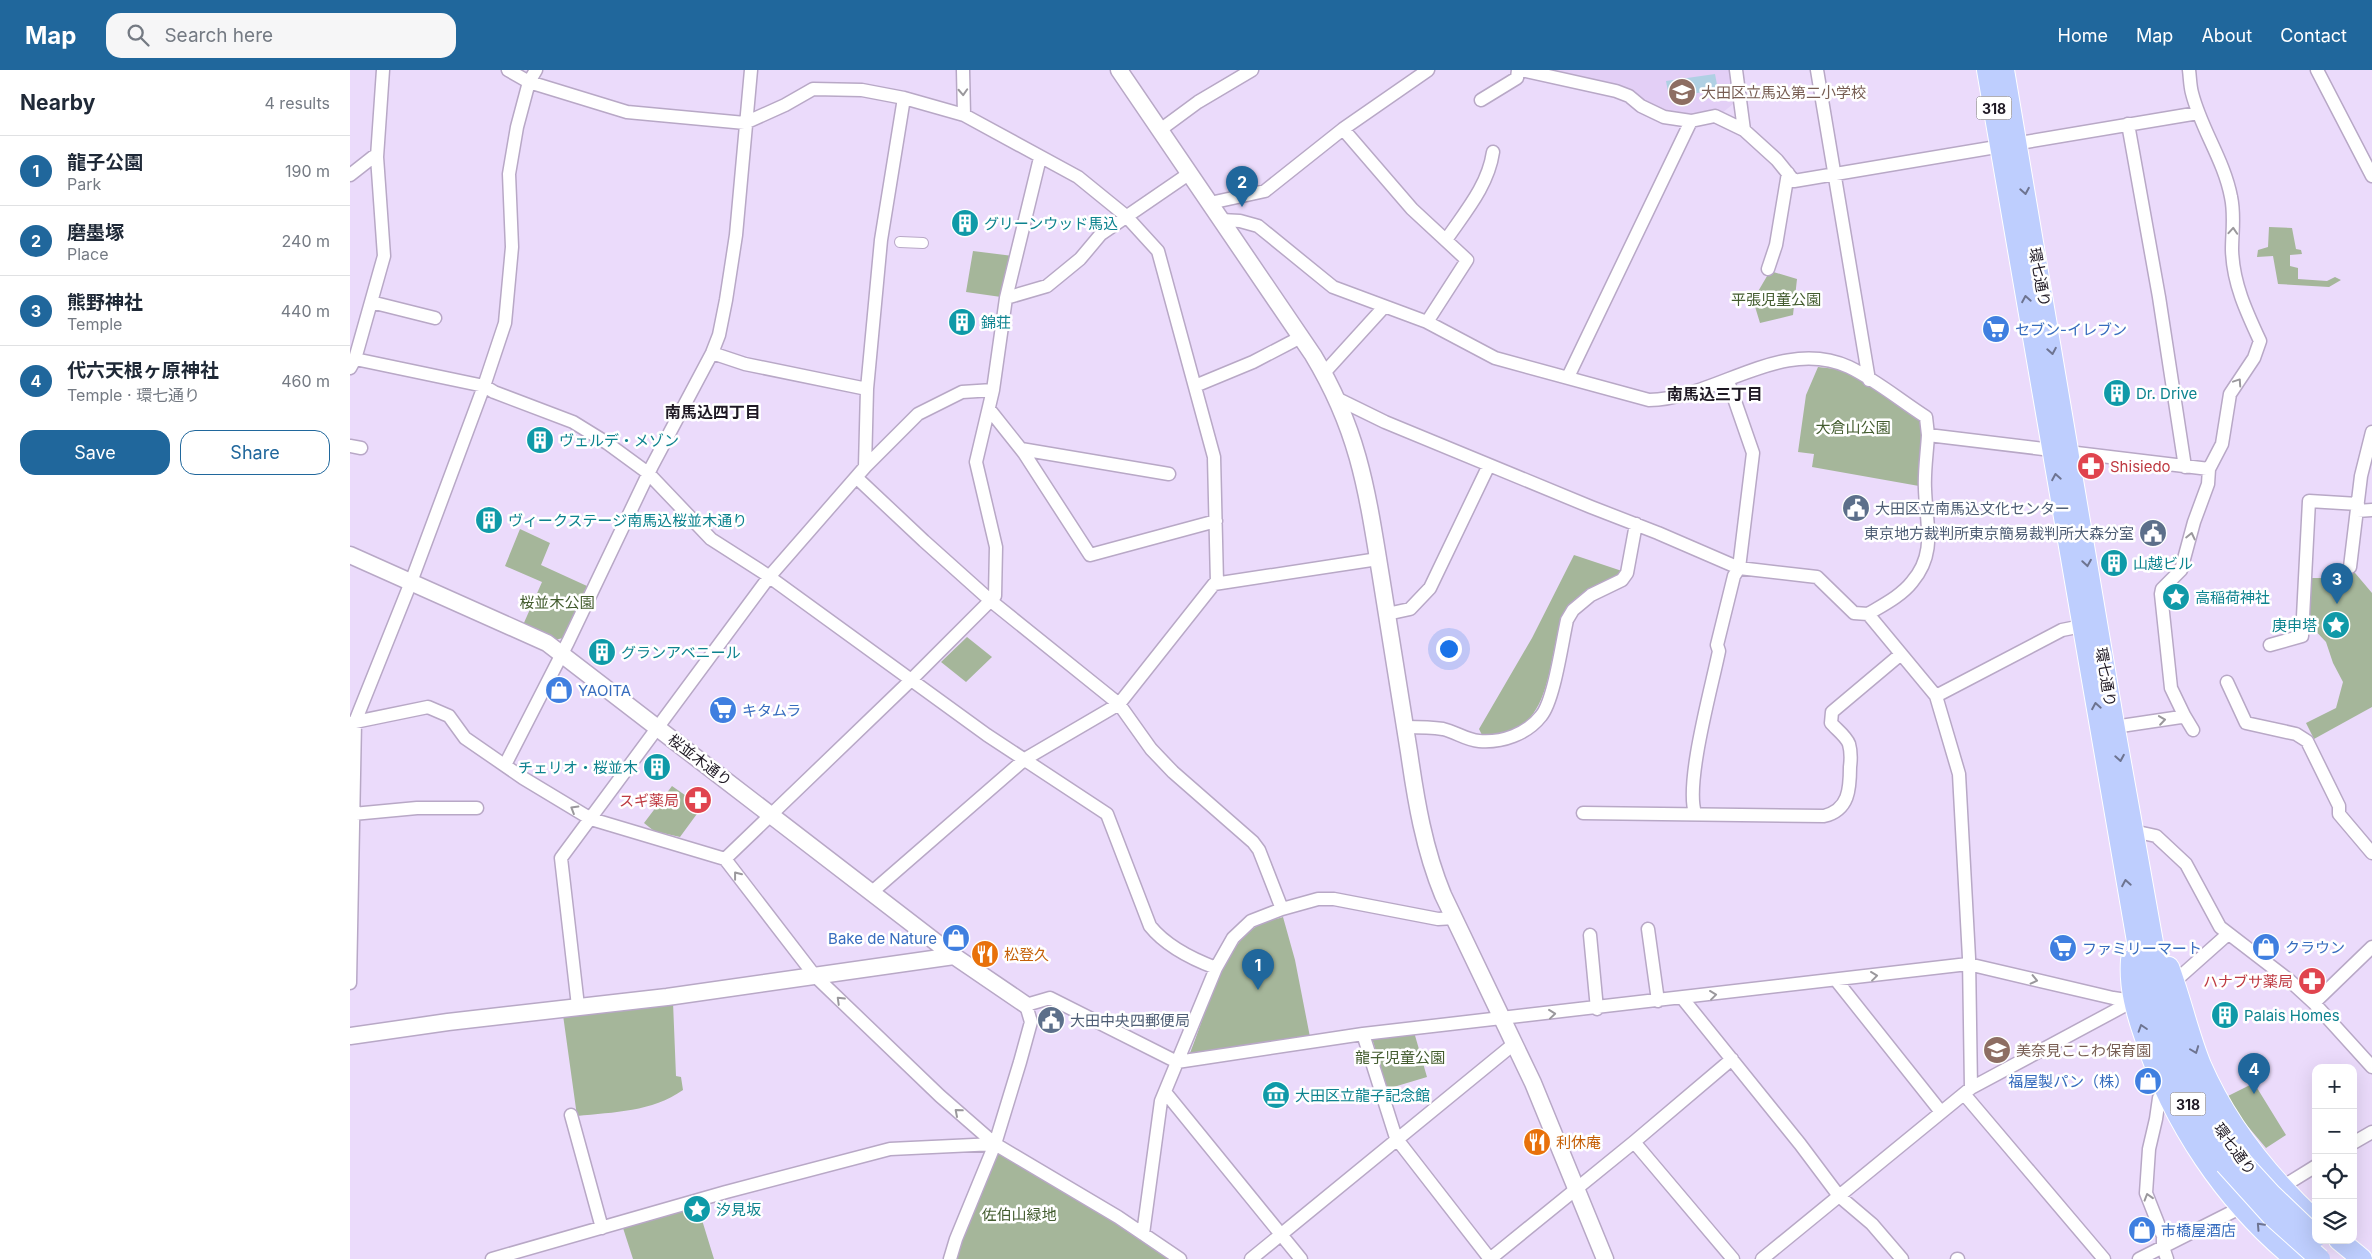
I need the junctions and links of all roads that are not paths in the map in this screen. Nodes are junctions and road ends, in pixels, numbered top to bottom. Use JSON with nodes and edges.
{"nodes":[{"id":1,"x":383,"y":70,"type":"edge"},
{"id":2,"x":508,"y":70,"type":"edge"},
{"id":3,"x":536,"y":70,"type":"edge"},
{"id":4,"x":751,"y":70,"type":"edge"},
{"id":5,"x":963,"y":70,"type":"edge"},
{"id":6,"x":1119,"y":70,"type":"edge"},
{"id":7,"x":1252,"y":70,"type":"edge"},
{"id":8,"x":1428,"y":70,"type":"edge"},
{"id":9,"x":1519,"y":70,"type":"edge"},
{"id":10,"x":1736,"y":70,"type":"edge"},
{"id":11,"x":1817,"y":70,"type":"edge"},
{"id":12,"x":1987,"y":70,"type":"edge"},
{"id":13,"x":2004,"y":70,"type":"edge"},
{"id":14,"x":2190,"y":70,"type":"edge"},
{"id":15,"x":2317,"y":70,"type":"edge"},
{"id":16,"x":529,"y":82,"type":"junction"},
{"id":17,"x":904,"y":98,"type":"junction"},
{"id":18,"x":1481,"y":100,"type":"dead end"},
{"id":19,"x":2198,"y":113,"type":"junction"},
{"id":20,"x":964,"y":114,"type":"junction"},
{"id":21,"x":1691,"y":120,"type":"junction"},
{"id":22,"x":746,"y":123,"type":"junction"},
{"id":23,"x":2128,"y":124,"type":"junction"},
{"id":24,"x":1343,"y":129,"type":"junction"},
{"id":25,"x":1160,"y":130,"type":"junction"},
{"id":26,"x":1744,"y":130,"type":"junction"},
{"id":27,"x":2008,"y":144,"type":"junction"},
{"id":28,"x":1494,"y":152,"type":"dead end"},
{"id":29,"x":377,"y":157,"type":"junction"},
{"id":30,"x":1040,"y":158,"type":"junction"},
{"id":31,"x":1190,"y":173,"type":"junction"},
{"id":32,"x":1788,"y":173,"type":"junction"},
{"id":33,"x":1835,"y":174,"type":"junction"},
{"id":34,"x":350,"y":175,"type":"edge"},
{"id":35,"x":2372,"y":176,"type":"edge"},
{"id":36,"x":1210,"y":203,"type":"junction"},
{"id":37,"x":1126,"y":216,"type":"junction"},
{"id":38,"x":1221,"y":220,"type":"junction"},
{"id":39,"x":1446,"y":240,"type":"junction"},
{"id":40,"x":900,"y":242,"type":"dead end"},
{"id":41,"x":923,"y":243,"type":"dead end"},
{"id":42,"x":1768,"y":269,"type":"dead end"},
{"id":43,"x":1006,"y":298,"type":"junction"},
{"id":44,"x":371,"y":302,"type":"junction"},
{"id":45,"x":1384,"y":307,"type":"junction"},
{"id":46,"x":435,"y":318,"type":"dead end"},
{"id":47,"x":1427,"y":322,"type":"junction"},
{"id":48,"x":1301,"y":338,"type":"junction"},
{"id":49,"x":712,"y":353,"type":"junction"},
{"id":50,"x":352,"y":364,"type":"edge"},
{"id":51,"x":1324,"y":373,"type":"junction"},
{"id":52,"x":1568,"y":377,"type":"junction"},
{"id":53,"x":1869,"y":380,"type":"junction"},
{"id":54,"x":1728,"y":381,"type":"junction"},
{"id":55,"x":484,"y":386,"type":"junction"},
{"id":56,"x":1195,"y":386,"type":"junction"},
{"id":57,"x":867,"y":389,"type":"junction"},
{"id":58,"x":993,"y":390,"type":"junction"},
{"id":59,"x":1338,"y":400,"type":"junction"},
{"id":60,"x":989,"y":409,"type":"junction"},
{"id":61,"x":2372,"y":432,"type":"edge"},
{"id":62,"x":1928,"y":435,"type":"junction"},
{"id":63,"x":1021,"y":449,"type":"junction"},
{"id":64,"x":2060,"y":450,"type":"junction"},
{"id":65,"x":1489,"y":465,"type":"junction"},
{"id":66,"x":2185,"y":467,"type":"junction"},
{"id":67,"x":2209,"y":469,"type":"junction"},
{"id":68,"x":861,"y":473,"type":"junction"},
{"id":69,"x":648,"y":474,"type":"junction"},
{"id":70,"x":1170,"y":474,"type":"dead end"},
{"id":71,"x":2357,"y":508,"type":"junction"},
{"id":72,"x":2372,"y":510,"type":"edge"},
{"id":73,"x":1216,"y":520,"type":"junction"},
{"id":74,"x":1636,"y":524,"type":"junction"},
{"id":75,"x":350,"y":555,"type":"edge"},
{"id":76,"x":1378,"y":559,"type":"junction"},
{"id":77,"x":2350,"y":567,"type":"dead end"},
{"id":78,"x":1739,"y":568,"type":"junction"},
{"id":79,"x":769,"y":577,"type":"junction"},
{"id":80,"x":411,"y":582,"type":"junction"},
{"id":81,"x":1217,"y":583,"type":"junction"},
{"id":82,"x":991,"y":601,"type":"junction"},
{"id":83,"x":1387,"y":614,"type":"junction"},
{"id":84,"x":1868,"y":614,"type":"junction"},
{"id":85,"x":2082,"y":626,"type":"junction"},
{"id":86,"x":2270,"y":645,"type":"dead end"},
{"id":87,"x":562,"y":654,"type":"junction"},
{"id":88,"x":1901,"y":654,"type":"junction"},
{"id":89,"x":910,"y":681,"type":"junction"},
{"id":90,"x":2227,"y":682,"type":"dead end"},
{"id":91,"x":1936,"y":696,"type":"junction"},
{"id":92,"x":1119,"y":704,"type":"junction"},
{"id":93,"x":2184,"y":715,"type":"junction"},
{"id":94,"x":353,"y":720,"type":"edge"},
{"id":95,"x":656,"y":726,"type":"junction"},
{"id":96,"x":1405,"y":727,"type":"junction"},
{"id":97,"x":2114,"y":727,"type":"junction"},
{"id":98,"x":2193,"y":730,"type":"dead end"},
{"id":99,"x":1024,"y":759,"type":"junction"},
{"id":100,"x":505,"y":765,"type":"junction"},
{"id":101,"x":477,"y":808,"type":"dead end"},
{"id":102,"x":1584,"y":813,"type":"dead end"},
{"id":103,"x":1695,"y":813,"type":"junction"},
{"id":104,"x":353,"y":814,"type":"junction"},
{"id":105,"x":771,"y":814,"type":"junction"},
{"id":106,"x":591,"y":819,"type":"junction"},
{"id":107,"x":2133,"y":831,"type":"junction"},
{"id":108,"x":2372,"y":853,"type":"edge"},
{"id":109,"x":725,"y":858,"type":"junction"},
{"id":110,"x":872,"y":892,"type":"junction"},
{"id":111,"x":1282,"y":909,"type":"junction"},
{"id":112,"x":1454,"y":918,"type":"junction"},
{"id":113,"x":1648,"y":929,"type":"dead end"},
{"id":114,"x":2143,"y":930,"type":"junction"},
{"id":115,"x":2228,"y":934,"type":"junction"},
{"id":116,"x":1590,"y":935,"type":"dead end"},
{"id":117,"x":2372,"y":947,"type":"edge"},
{"id":118,"x":954,"y":956,"type":"junction"},
{"id":119,"x":1968,"y":964,"type":"junction"},
{"id":120,"x":1216,"y":968,"type":"junction"},
{"id":121,"x":815,"y":976,"type":"junction"},
{"id":122,"x":1836,"y":980,"type":"junction"},
{"id":123,"x":2174,"y":982,"type":"junction"},
{"id":124,"x":350,"y":983,"type":"edge"},
{"id":125,"x":1683,"y":998,"type":"junction"},
{"id":126,"x":2133,"y":1000,"type":"junction"},
{"id":127,"x":1658,"y":1002,"type":"junction"},
{"id":128,"x":2314,"y":1004,"type":"junction"},
{"id":129,"x":578,"y":1006,"type":"junction"},
{"id":130,"x":1026,"y":1006,"type":"junction"},
{"id":131,"x":1597,"y":1009,"type":"junction"},
{"id":132,"x":1503,"y":1019,"type":"junction"},
{"id":133,"x":1363,"y":1034,"type":"junction"},
{"id":134,"x":350,"y":1036,"type":"edge"},
{"id":135,"x":1515,"y":1043,"type":"junction"},
{"id":136,"x":1732,"y":1059,"type":"junction"},
{"id":137,"x":1177,"y":1062,"type":"junction"},
{"id":138,"x":2372,"y":1067,"type":"edge"},
{"id":139,"x":2165,"y":1089,"type":"junction"},
{"id":140,"x":1967,"y":1091,"type":"junction"},
{"id":141,"x":1165,"y":1092,"type":"junction"},
{"id":142,"x":1941,"y":1112,"type":"junction"},
{"id":143,"x":571,"y":1115,"type":"dead end"},
{"id":144,"x":2372,"y":1132,"type":"edge"},
{"id":145,"x":1396,"y":1138,"type":"junction"},
{"id":146,"x":2357,"y":1141,"type":"edge"},
{"id":147,"x":1634,"y":1142,"type":"junction"},
{"id":148,"x":995,"y":1144,"type":"junction"},
{"id":149,"x":2231,"y":1160,"type":"junction"},
{"id":150,"x":2312,"y":1168,"type":"edge"},
{"id":151,"x":2282,"y":1187,"type":"junction"},
{"id":152,"x":1576,"y":1189,"type":"junction"},
{"id":153,"x":1839,"y":1196,"type":"junction"},
{"id":154,"x":2242,"y":1207,"type":"junction"},
{"id":155,"x":2312,"y":1217,"type":"edge"},
{"id":156,"x":602,"y":1228,"type":"junction"},
{"id":157,"x":2312,"y":1233,"type":"edge"},
{"id":158,"x":1143,"y":1234,"type":"junction"},
{"id":159,"x":1281,"y":1234,"type":"junction"},
{"id":160,"x":2279,"y":1244,"type":"junction"},
{"id":161,"x":2328,"y":1244,"type":"edge"},
{"id":162,"x":2342,"y":1244,"type":"edge"},
{"id":163,"x":2165,"y":1253,"type":"edge"},
{"id":164,"x":2354,"y":1258,"type":"edge"},
{"id":165,"x":492,"y":1259,"type":"edge"},
{"id":166,"x":950,"y":1259,"type":"edge"},
{"id":167,"x":1180,"y":1259,"type":"edge"},
{"id":168,"x":1251,"y":1259,"type":"edge"},
{"id":169,"x":1301,"y":1259,"type":"edge"},
{"id":170,"x":1490,"y":1259,"type":"edge"},
{"id":171,"x":1605,"y":1259,"type":"edge"},
{"id":172,"x":1733,"y":1259,"type":"edge"},
{"id":173,"x":1762,"y":1259,"type":"edge"},
{"id":174,"x":1902,"y":1259,"type":"edge"},
{"id":175,"x":2104,"y":1259,"type":"edge"},
{"id":176,"x":2139,"y":1259,"type":"edge"},
{"id":177,"x":2295,"y":1259,"type":"edge"},
{"id":178,"x":2320,"y":1259,"type":"edge"}],
"edges":[{"from":1,"to":29,"type":"street"},
{"from":2,"to":16,"type":"street"},
{"from":3,"to":16,"type":"street"},
{"from":4,"to":22,"type":"street"},
{"from":5,"to":20,"type":"street","one_way":true},
{"from":6,"to":25,"type":"street"},
{"from":7,"to":25,"type":"street"},
{"from":8,"to":24,"type":"street"},
{"from":9,"to":18,"type":"street"},
{"from":9,"to":21,"type":"street"},
{"from":10,"to":26,"type":"street"},
{"from":11,"to":33,"type":"street"},
{"from":12,"to":27,"type":"main road","name":"環七通り","number":"318"},
{"from":13,"to":27,"type":"main road","name":"環七通り","number":"318"},
{"from":14,"to":19,"type":"street"},
{"from":15,"to":35,"type":"street"},
{"from":16,"to":22,"type":"street"},
{"from":16,"to":55,"type":"street"},
{"from":17,"to":20,"type":"street"},
{"from":17,"to":22,"type":"street"},
{"from":17,"to":57,"type":"street"},
{"from":19,"to":23,"type":"street"},
{"from":67,"to":19,"type":"street","one_way":true},
{"from":20,"to":30,"type":"street"},
{"from":21,"to":26,"type":"street"},
{"from":21,"to":52,"type":"street"},
{"from":22,"to":49,"type":"street"},
{"from":23,"to":27,"type":"street"},
{"from":23,"to":66,"type":"street"},
{"from":24,"to":36,"type":"street"},
{"from":24,"to":39,"type":"street"},
{"from":25,"to":31,"type":"street"},
{"from":26,"to":32,"type":"street"},
{"from":27,"to":33,"type":"street"},
{"from":27,"to":64,"type":"main road","name":"環七通り","number":"318"},
{"from":28,"to":39,"type":"street"},
{"from":29,"to":34,"type":"street"},
{"from":29,"to":44,"type":"street"},
{"from":30,"to":37,"type":"street"},
{"from":30,"to":43,"type":"street"},
{"from":31,"to":36,"type":"street"},
{"from":31,"to":37,"type":"street"},
{"from":32,"to":33,"type":"street"},
{"from":32,"to":42,"type":"street"},
{"from":33,"to":53,"type":"street"},
{"from":36,"to":38,"type":"street"},
{"from":37,"to":43,"type":"street"},
{"from":37,"to":56,"type":"street"},
{"from":38,"to":45,"type":"street"},
{"from":38,"to":48,"type":"street"},
{"from":39,"to":47,"type":"street"},
{"from":40,"to":41,"type":"street"},
{"from":43,"to":58,"type":"street"},
{"from":44,"to":46,"type":"street"},
{"from":44,"to":50,"type":"street"},
{"from":45,"to":47,"type":"street"},
{"from":45,"to":51,"type":"street"},
{"from":47,"to":52,"type":"street"},
{"from":48,"to":51,"type":"street"},
{"from":48,"to":56,"type":"street"},
{"from":49,"to":57,"type":"street"},
{"from":49,"to":69,"type":"street"},
{"from":50,"to":55,"type":"street"},
{"from":51,"to":59,"type":"street"},
{"from":52,"to":54,"type":"street"},
{"from":53,"to":54,"type":"street"},
{"from":53,"to":62,"type":"street"},
{"from":54,"to":78,"type":"street"},
{"from":55,"to":69,"type":"street"},
{"from":55,"to":80,"type":"street"},
{"from":56,"to":73,"type":"street"},
{"from":57,"to":68,"type":"street"},
{"from":58,"to":60,"type":"street"},
{"from":58,"to":68,"type":"street"},
{"from":59,"to":65,"type":"street"},
{"from":59,"to":76,"type":"street"},
{"from":60,"to":63,"type":"street"},
{"from":60,"to":82,"type":"street"},
{"from":61,"to":71,"type":"street"},
{"from":62,"to":64,"type":"street"},
{"from":62,"to":84,"type":"street"},
{"from":63,"to":70,"type":"street"},
{"from":63,"to":73,"type":"street"},
{"from":64,"to":66,"type":"street"},
{"from":85,"to":64,"type":"main road","name":"環七通り","number":"318","one_way":true},
{"from":64,"to":97,"type":"main road","name":"環七通り","number":"318","one_way":true},
{"from":65,"to":74,"type":"street"},
{"from":65,"to":83,"type":"street"},
{"from":66,"to":67,"type":"street"},
{"from":93,"to":67,"type":"street","one_way":true},
{"from":68,"to":79,"type":"street"},
{"from":68,"to":82,"type":"street"},
{"from":69,"to":79,"type":"street"},
{"from":69,"to":87,"type":"street"},
{"from":71,"to":72,"type":"street"},
{"from":71,"to":77,"type":"street"},
{"from":71,"to":86,"type":"street"},
{"from":73,"to":81,"type":"street"},
{"from":74,"to":78,"type":"street"},
{"from":74,"to":96,"type":"street"},
{"from":75,"to":80,"type":"street","name":"桜並木通り"},
{"from":76,"to":81,"type":"street"},
{"from":76,"to":83,"type":"street"},
{"from":78,"to":84,"type":"street"},
{"from":78,"to":103,"type":"street"},
{"from":79,"to":89,"type":"street"},
{"from":79,"to":95,"type":"street"},
{"from":80,"to":87,"type":"street","name":"桜並木通り"},
{"from":80,"to":94,"type":"street"},
{"from":81,"to":92,"type":"street"},
{"from":82,"to":89,"type":"street"},
{"from":82,"to":92,"type":"street"},
{"from":83,"to":96,"type":"street"},
{"from":84,"to":88,"type":"street"},
{"from":85,"to":91,"type":"street"},
{"from":114,"to":85,"type":"main road","name":"環七通り","number":"318","one_way":true},
{"from":87,"to":95,"type":"street","name":"桜並木通り"},
{"from":87,"to":100,"type":"street"},
{"from":88,"to":91,"type":"street"},
{"from":88,"to":103,"type":"street"},
{"from":89,"to":99,"type":"street"},
{"from":89,"to":105,"type":"street"},
{"from":90,"to":108,"type":"street"},
{"from":91,"to":119,"type":"street"},
{"from":92,"to":99,"type":"street"},
{"from":92,"to":111,"type":"street"},
{"from":97,"to":93,"type":"street","one_way":true},
{"from":93,"to":98,"type":"street"},
{"from":94,"to":100,"type":"street"},
{"from":94,"to":104,"type":"street"},
{"from":95,"to":105,"type":"street","name":"桜並木通り"},
{"from":95,"to":106,"type":"street"},
{"from":96,"to":112,"type":"street"},
{"from":97,"to":107,"type":"main road","name":"環七通り","number":"318","one_way":true},
{"from":99,"to":110,"type":"street"},
{"from":99,"to":120,"type":"street"},
{"from":106,"to":100,"type":"street","one_way":true},
{"from":101,"to":104,"type":"street"},
{"from":102,"to":103,"type":"street"},
{"from":104,"to":124,"type":"street"},
{"from":105,"to":109,"type":"street"},
{"from":105,"to":110,"type":"street","name":"桜並木通り"},
{"from":106,"to":109,"type":"street"},
{"from":106,"to":129,"type":"street"},
{"from":107,"to":114,"type":"main road","name":"環七通り","number":"318"},
{"from":107,"to":115,"type":"street"},
{"from":121,"to":109,"type":"street","one_way":true},
{"from":110,"to":118,"type":"street","name":"桜並木通り"},
{"from":111,"to":112,"type":"street"},
{"from":111,"to":120,"type":"street"},
{"from":112,"to":132,"type":"street"},
{"from":113,"to":127,"type":"street"},
{"from":114,"to":123,"type":"main road"},
{"from":114,"to":126,"type":"main road"},
{"from":114,"to":149,"type":"main road","name":"環七通り","number":"318"},
{"from":114,"to":149,"type":"main road","name":"環七通り","number":"318"},
{"from":115,"to":123,"type":"street"},
{"from":115,"to":128,"type":"street"},
{"from":116,"to":131,"type":"street"},
{"from":117,"to":128,"type":"street"},
{"from":118,"to":121,"type":"street"},
{"from":118,"to":130,"type":"street","name":"桜並木通り"},
{"from":122,"to":119,"type":"street","one_way":true},
{"from":119,"to":126,"type":"street","one_way":true},
{"from":119,"to":140,"type":"street"},
{"from":120,"to":137,"type":"street"},
{"from":121,"to":129,"type":"street"},
{"from":148,"to":121,"type":"street","one_way":true},
{"from":125,"to":122,"type":"street","one_way":true},
{"from":122,"to":142,"type":"street"},
{"from":123,"to":151,"type":"main road","one_way":true},
{"from":125,"to":127,"type":"street"},
{"from":125,"to":136,"type":"street"},
{"from":139,"to":126,"type":"main road","one_way":true},
{"from":126,"to":140,"type":"street"},
{"from":127,"to":131,"type":"street"},
{"from":128,"to":138,"type":"street"},
{"from":129,"to":134,"type":"street"},
{"from":130,"to":137,"type":"street"},
{"from":130,"to":148,"type":"street"},
{"from":132,"to":131,"type":"street","one_way":true},
{"from":132,"to":133,"type":"street"},
{"from":132,"to":135,"type":"street"},
{"from":133,"to":137,"type":"street"},
{"from":133,"to":145,"type":"street"},
{"from":135,"to":145,"type":"street"},
{"from":135,"to":152,"type":"street"},
{"from":136,"to":147,"type":"street"},
{"from":136,"to":153,"type":"street"},
{"from":137,"to":141,"type":"street"},
{"from":139,"to":154,"type":"main road"},
{"from":163,"to":139,"type":"street","one_way":true},
{"from":140,"to":142,"type":"street"},
{"from":140,"to":175,"type":"street"},
{"from":141,"to":158,"type":"street"},
{"from":141,"to":159,"type":"street"},
{"from":142,"to":153,"type":"street"},
{"from":143,"to":156,"type":"street"},
{"from":144,"to":146,"type":"street"},
{"from":145,"to":159,"type":"street"},
{"from":145,"to":170,"type":"street"},
{"from":147,"to":152,"type":"street"},
{"from":147,"to":172,"type":"street"},
{"from":148,"to":156,"type":"street"},
{"from":148,"to":158,"type":"street"},
{"from":148,"to":166,"type":"street"},
{"from":149,"to":157,"type":"main road","name":"環七通り","number":"318","bridge":true},
{"from":149,"to":178,"type":"main road","name":"環七通り","number":"318","bridge":true},
{"from":150,"to":151,"type":"street"},
{"from":151,"to":155,"type":"main road"},
{"from":152,"to":170,"type":"street"},
{"from":152,"to":171,"type":"street"},
{"from":153,"to":173,"type":"street"},
{"from":153,"to":174,"type":"street"},
{"from":160,"to":154,"type":"main road","one_way":true},
{"from":154,"to":163,"type":"street"},
{"from":155,"to":160,"type":"street"},
{"from":156,"to":165,"type":"street"},
{"from":158,"to":167,"type":"street"},
{"from":159,"to":168,"type":"street"},
{"from":159,"to":169,"type":"street"},
{"from":160,"to":177,"type":"main road"},
{"from":161,"to":164,"type":"main road"},
{"from":162,"to":164,"type":"main road"},
{"from":163,"to":176,"type":"street"}]}
